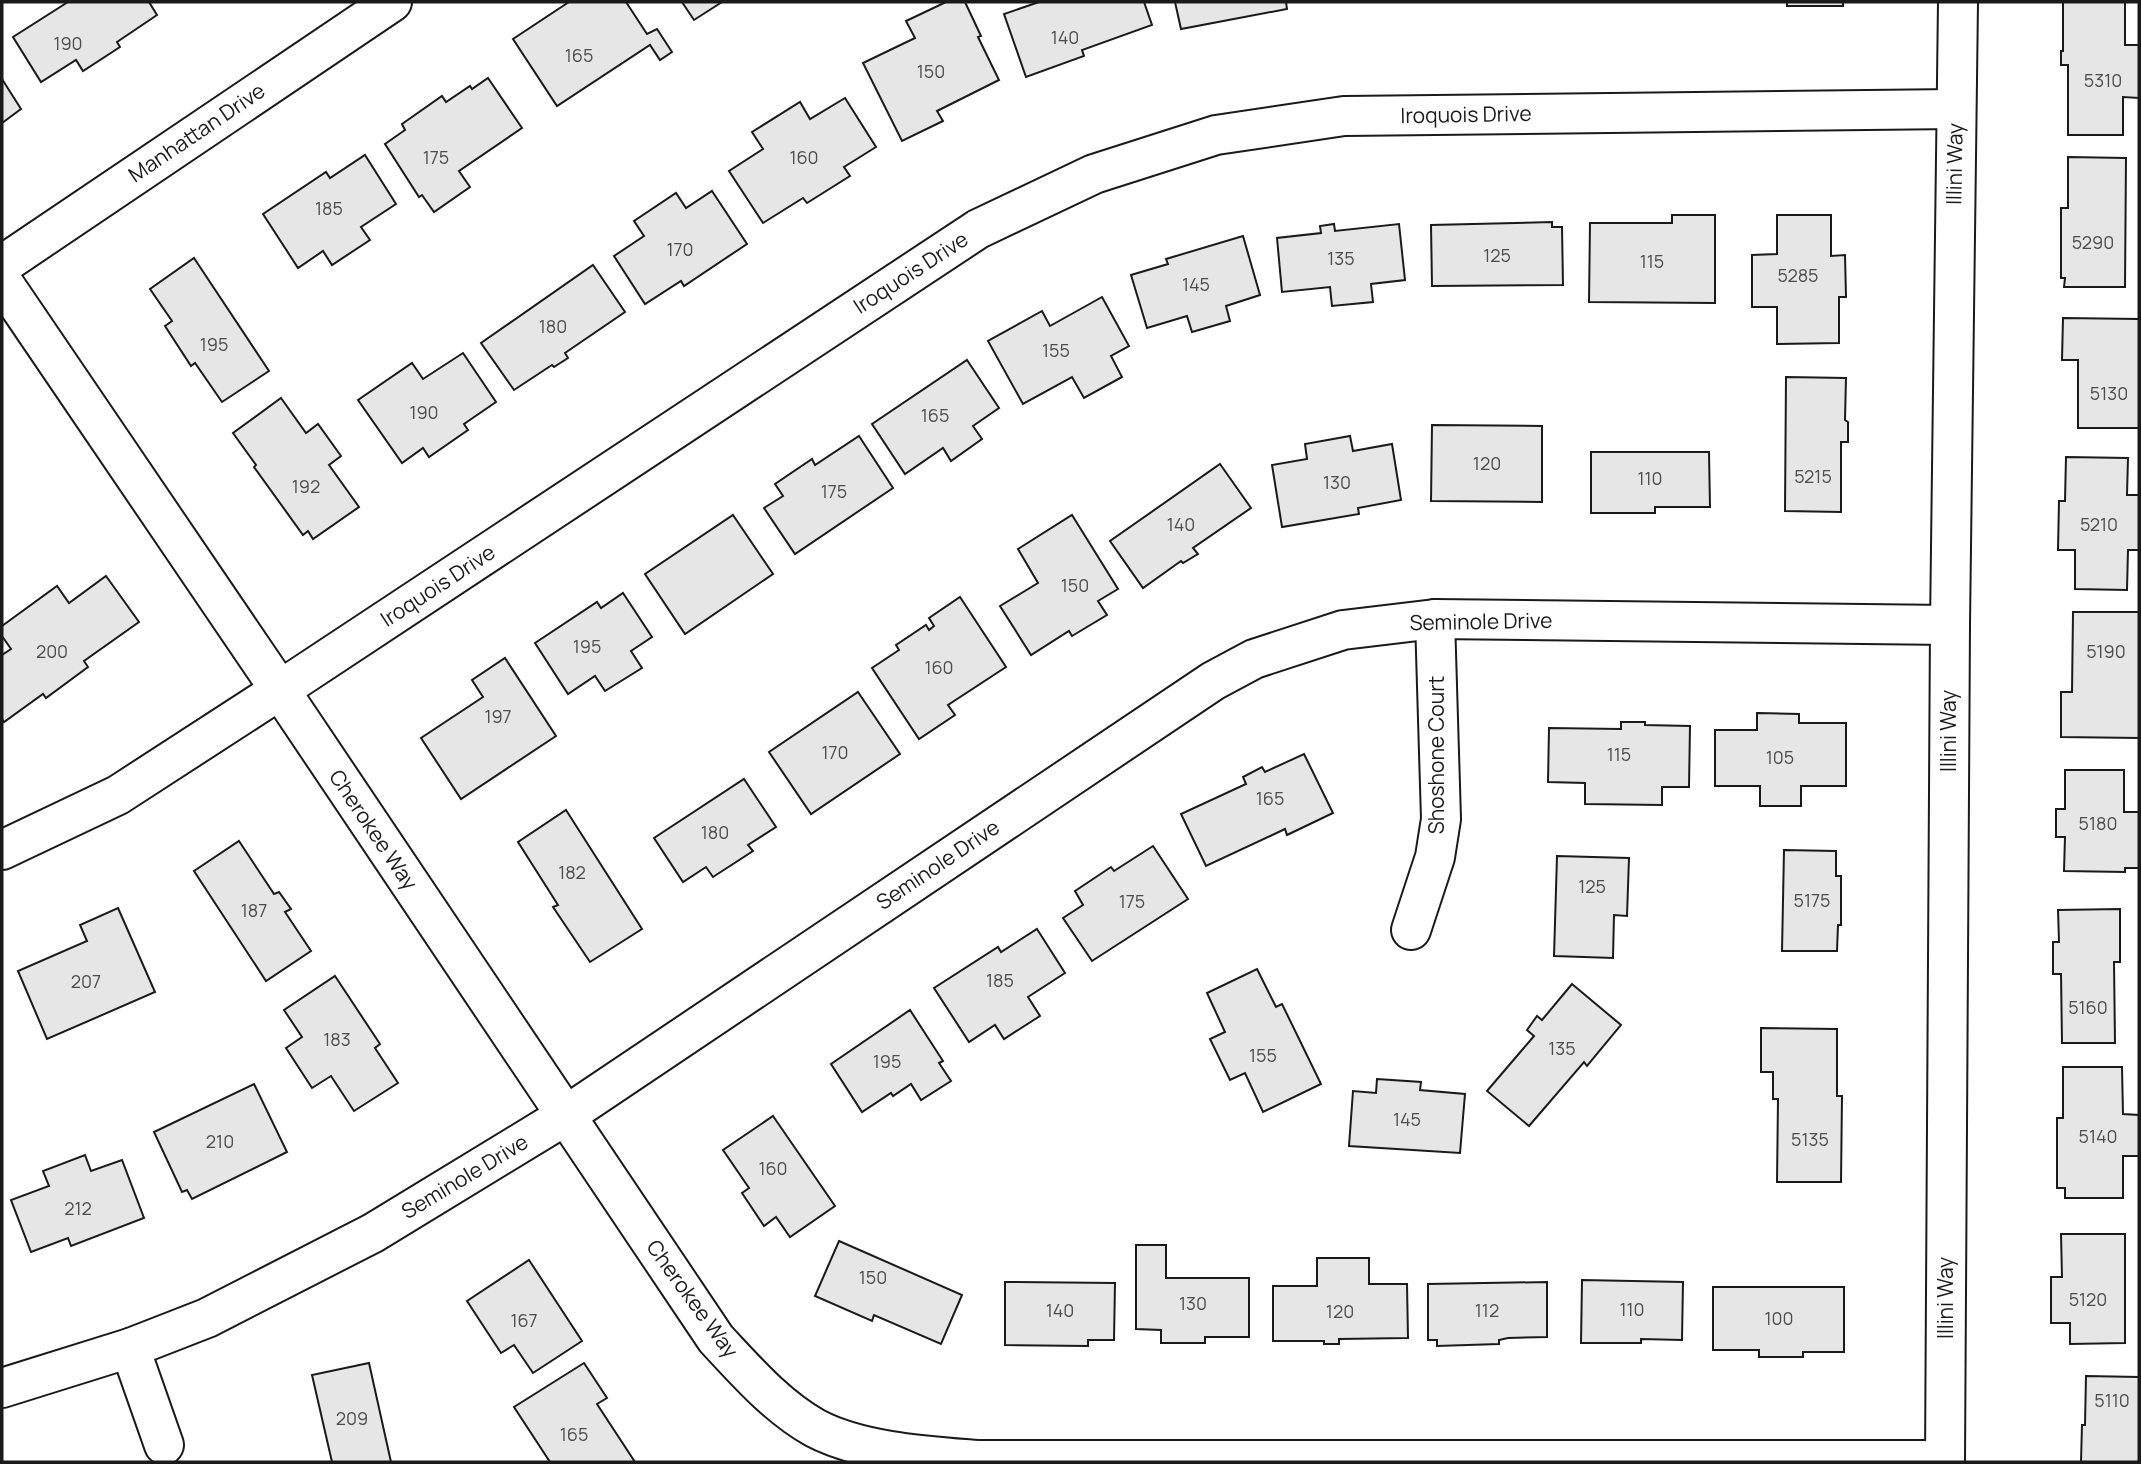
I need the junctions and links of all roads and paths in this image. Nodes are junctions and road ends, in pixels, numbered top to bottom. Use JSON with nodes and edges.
{"nodes":[{"id":1,"x":391,"y":2,"type":"edge"},
{"id":2,"x":1958,"y":2,"type":"edge"},
{"id":3,"x":1956,"y":109,"type":"junction"},
{"id":4,"x":2,"y":265,"type":"edge"},
{"id":5,"x":2,"y":281,"type":"edge"},
{"id":6,"x":1436,"y":619,"type":"junction"},
{"id":7,"x":1950,"y":625,"type":"junction"},
{"id":8,"x":280,"y":690,"type":"junction"},
{"id":9,"x":2,"y":850,"type":"edge"},
{"id":10,"x":1411,"y":930,"type":"dead end"},
{"id":11,"x":565,"y":1116,"type":"junction"},
{"id":12,"x":130,"y":1348,"type":"junction"},
{"id":13,"x":2,"y":1388,"type":"edge"},
{"id":14,"x":164,"y":1445,"type":"dead end"},
{"id":15,"x":1945,"y":1460,"type":"joint"}],
"edges":[{"from":1,"to":4,"type":"street","name":"Manhattan Drive"},
{"from":2,"to":3,"type":"street","name":"Illini Way"},
{"from":3,"to":7,"type":"street","name":"Illini Way"},
{"from":3,"to":8,"type":"street","name":"Iroquois Drive"},
{"from":5,"to":8,"type":"street","name":"Cherokee Way"},
{"from":6,"to":7,"type":"street","name":"Seminole Drive"},
{"from":6,"to":10,"type":"street","name":"Shoshone Court"},
{"from":6,"to":11,"type":"street","name":"Seminole Drive"},
{"from":7,"to":15,"type":"street","name":"Illini Way"},
{"from":8,"to":9,"type":"street","name":"Iroquois Drive"},
{"from":8,"to":11,"type":"street","name":"Cherokee Way"},
{"from":11,"to":12,"type":"street","name":"Seminole Drive"},
{"from":11,"to":15,"type":"street","name":"Cherokee Way"},
{"from":12,"to":13,"type":"street","name":"Seminole Drive"},
{"from":12,"to":14,"type":"street"}]}
